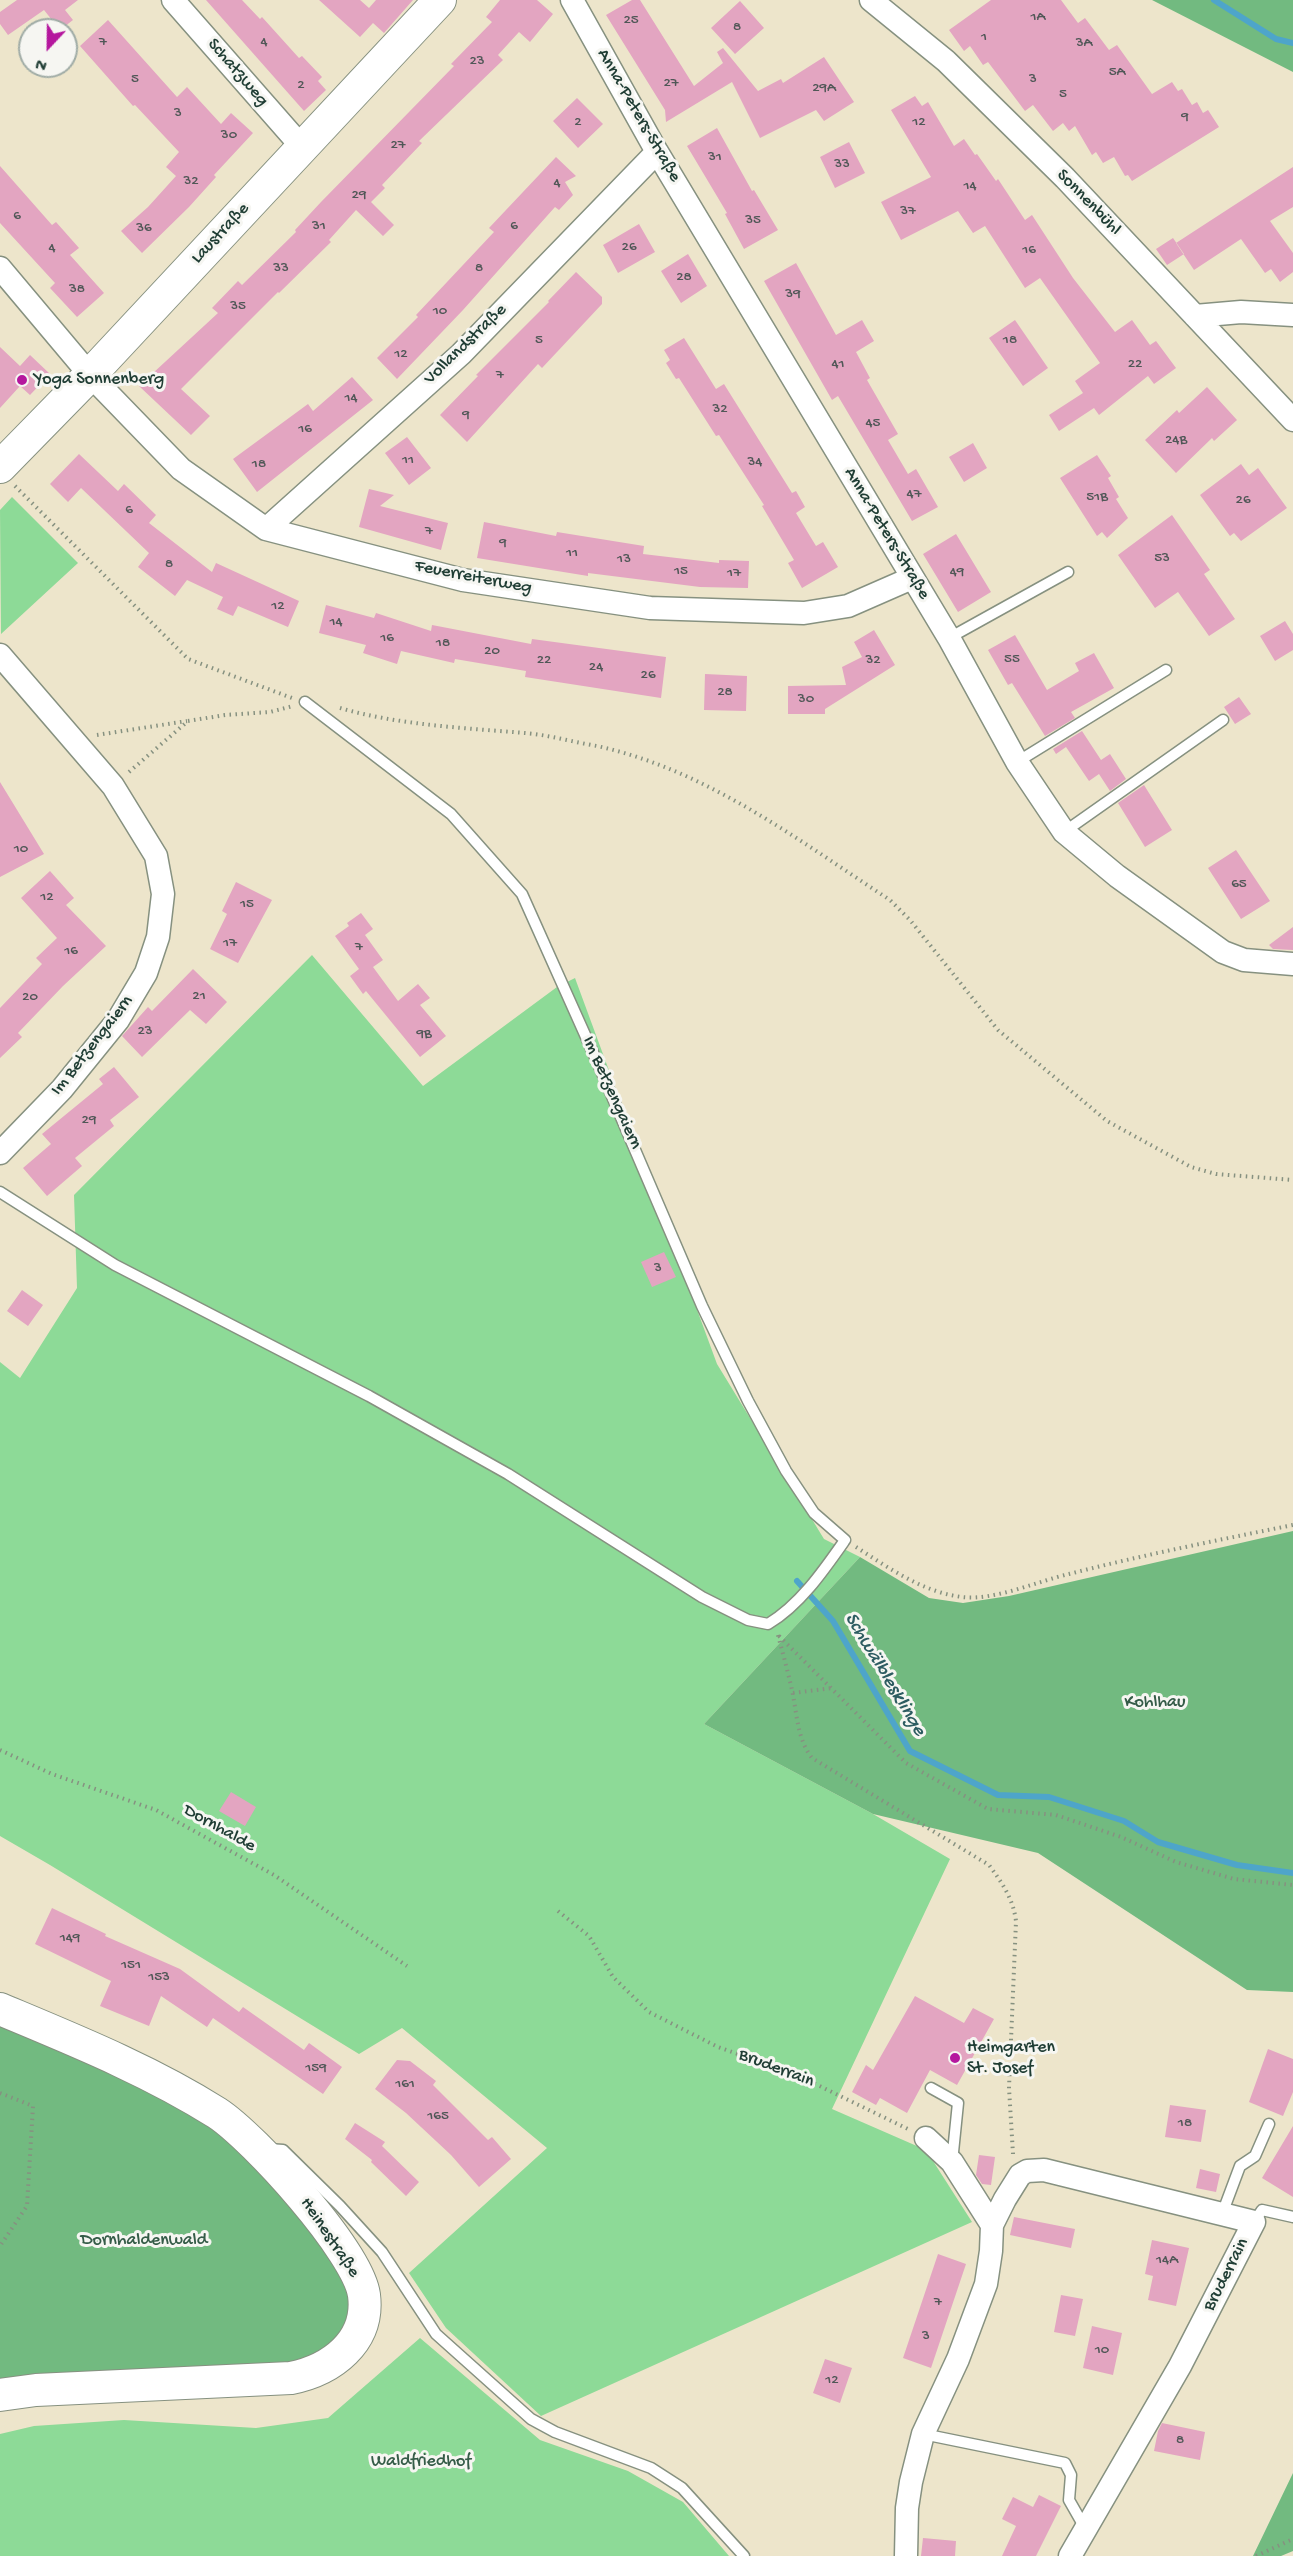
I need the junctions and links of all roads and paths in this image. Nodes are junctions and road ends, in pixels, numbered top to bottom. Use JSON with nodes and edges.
{"nodes":[{"id":1,"x":173,"y":0,"type":"edge"},
{"id":2,"x":572,"y":0,"type":"edge"},
{"id":3,"x":871,"y":0,"type":"edge"},
{"id":4,"x":433,"y":3,"type":"edge"},
{"id":5,"x":302,"y":147,"type":"junction"},
{"id":6,"x":657,"y":152,"type":"junction"},
{"id":7,"x":0,"y":268,"type":"edge"},
{"id":8,"x":1293,"y":315,"type":"edge"},
{"id":9,"x":1196,"y":316,"type":"junction"},
{"id":10,"x":90,"y":375,"type":"junction"},
{"id":11,"x":1293,"y":420,"type":"edge"},
{"id":12,"x":6,"y":475,"type":"edge"},
{"id":13,"x":266,"y":529,"type":"junction"},
{"id":14,"x":1068,"y":572,"type":"dead end"},
{"id":15,"x":912,"y":578,"type":"junction"},
{"id":16,"x":949,"y":638,"type":"junction"},
{"id":17,"x":0,"y":655,"type":"edge"},
{"id":18,"x":1166,"y":670,"type":"dead end"},
{"id":19,"x":306,"y":702,"type":"junction"},
{"id":20,"x":1223,"y":720,"type":"dead end"},
{"id":21,"x":188,"y":721,"type":"junction"},
{"id":22,"x":74,"y":738,"type":"junction"},
{"id":23,"x":1017,"y":762,"type":"junction"},
{"id":24,"x":113,"y":786,"type":"junction"},
{"id":25,"x":1064,"y":832,"type":"junction"},
{"id":26,"x":1293,"y":964,"type":"edge"},
{"id":27,"x":0,"y":1153,"type":"edge"},
{"id":28,"x":1293,"y":1180,"type":"edge"},
{"id":29,"x":0,"y":1192,"type":"edge"},
{"id":30,"x":1293,"y":1525,"type":"edge"},
{"id":31,"x":845,"y":1540,"type":"junction"},
{"id":32,"x":833,"y":1688,"type":"junction"},
{"id":33,"x":793,"y":1693,"type":"junction"},
{"id":34,"x":0,"y":1750,"type":"edge"},
{"id":35,"x":1293,"y":1885,"type":"edge"},
{"id":36,"x":558,"y":1911,"type":"dead end"},
{"id":37,"x":408,"y":1966,"type":"dead end"},
{"id":38,"x":0,"y":2009,"type":"edge"},
{"id":39,"x":931,"y":2088,"type":"dead end"},
{"id":40,"x":0,"y":2094,"type":"edge"},
{"id":41,"x":1269,"y":2124,"type":"dead end"},
{"id":42,"x":926,"y":2138,"type":"joint"},
{"id":43,"x":258,"y":2148,"type":"junction"},
{"id":44,"x":952,"y":2162,"type":"junction"},
{"id":45,"x":1018,"y":2179,"type":"junction"},
{"id":46,"x":1222,"y":2214,"type":"junction"},
{"id":47,"x":1293,"y":2217,"type":"edge"},
{"id":48,"x":1254,"y":2222,"type":"junction"},
{"id":49,"x":992,"y":2226,"type":"junction"},
{"id":50,"x":0,"y":2246,"type":"edge"},
{"id":51,"x":0,"y":2395,"type":"edge"},
{"id":52,"x":923,"y":2434,"type":"junction"},
{"id":53,"x":1085,"y":2528,"type":"junction"},
{"id":54,"x":1293,"y":2539,"type":"edge"},
{"id":55,"x":744,"y":2556,"type":"edge"},
{"id":56,"x":906,"y":2556,"type":"edge"},
{"id":57,"x":1070,"y":2556,"type":"edge"},
{"id":58,"x":1256,"y":2556,"type":"edge"}],
"edges":[{"from":1,"to":5,"type":"street","name":"Schatzweg"},
{"from":2,"to":6,"type":"street","name":"Anna-Peters-Straße"},
{"from":3,"to":9,"type":"street","name":"Sonnenbühl"},
{"from":4,"to":5,"type":"main road","name":"Laustraße"},
{"from":5,"to":10,"type":"main road","name":"Laustraße"},
{"from":6,"to":13,"type":"street","name":"Vollandstraße"},
{"from":6,"to":15,"type":"street","name":"Anna-Peters-Straße"},
{"from":7,"to":10,"type":"street","name":"Feuerreiterweg"},
{"from":8,"to":9,"type":"street"},
{"from":9,"to":11,"type":"street","name":"Sonnenbühl"},
{"from":10,"to":12,"type":"main road","name":"Laustraße"},
{"from":10,"to":13,"type":"street","name":"Feuerreiterweg"},
{"from":12,"to":19,"type":"path"},
{"from":13,"to":15,"type":"street","name":"Feuerreiterweg"},
{"from":14,"to":16,"type":"lane"},
{"from":15,"to":16,"type":"street","name":"Anna-Peters-Straße"},
{"from":16,"to":23,"type":"street","name":"Anna-Peters-Straße"},
{"from":17,"to":22,"type":"street","name":"Im Betzengaiern"},
{"from":18,"to":23,"type":"lane"},
{"from":19,"to":21,"type":"path"},
{"from":19,"to":28,"type":"path"},
{"from":19,"to":31,"type":"lane","name":"Im Betzengaiern"},
{"from":20,"to":25,"type":"lane"},
{"from":21,"to":22,"type":"path"},
{"from":21,"to":24,"type":"path"},
{"from":22,"to":24,"type":"street","name":"Im Betzengaiern"},
{"from":23,"to":25,"type":"street","name":"Anna-Peters-Straße"},
{"from":24,"to":27,"type":"street","name":"Im Betzengaiern"},
{"from":25,"to":26,"type":"street","name":"Anna-Peters-Straße"},
{"from":29,"to":31,"type":"lane"},
{"from":30,"to":31,"type":"path"},
{"from":32,"to":33,"type":"path"},
{"from":32,"to":33,"type":"path"},
{"from":32,"to":35,"type":"path"},
{"from":33,"to":45,"type":"path"},
{"from":34,"to":37,"type":"path","name":"Dornhalde"},
{"from":36,"to":42,"type":"path","name":"Bruderrain"},
{"from":38,"to":43,"type":"main road","name":"Heinestraße"},
{"from":39,"to":44,"type":"lane"},
{"from":40,"to":50,"type":"path"},
{"from":41,"to":46,"type":"lane"},
{"from":42,"to":44,"type":"street"},
{"from":43,"to":51,"type":"main road","name":"Heinestraße"},
{"from":43,"to":55,"type":"lane"},
{"from":44,"to":49,"type":"street"},
{"from":45,"to":46,"type":"street","name":"Bruderrain"},
{"from":45,"to":49,"type":"street"},
{"from":46,"to":48,"type":"street","name":"Bruderrain"},
{"from":47,"to":48,"type":"lane"},
{"from":48,"to":53,"type":"street","name":"Bruderrain"},
{"from":49,"to":52,"type":"street"},
{"from":52,"to":53,"type":"lane"},
{"from":52,"to":56,"type":"street"},
{"from":53,"to":57,"type":"street","name":"Bruderrain"},
{"from":54,"to":58,"type":"path"}]}
